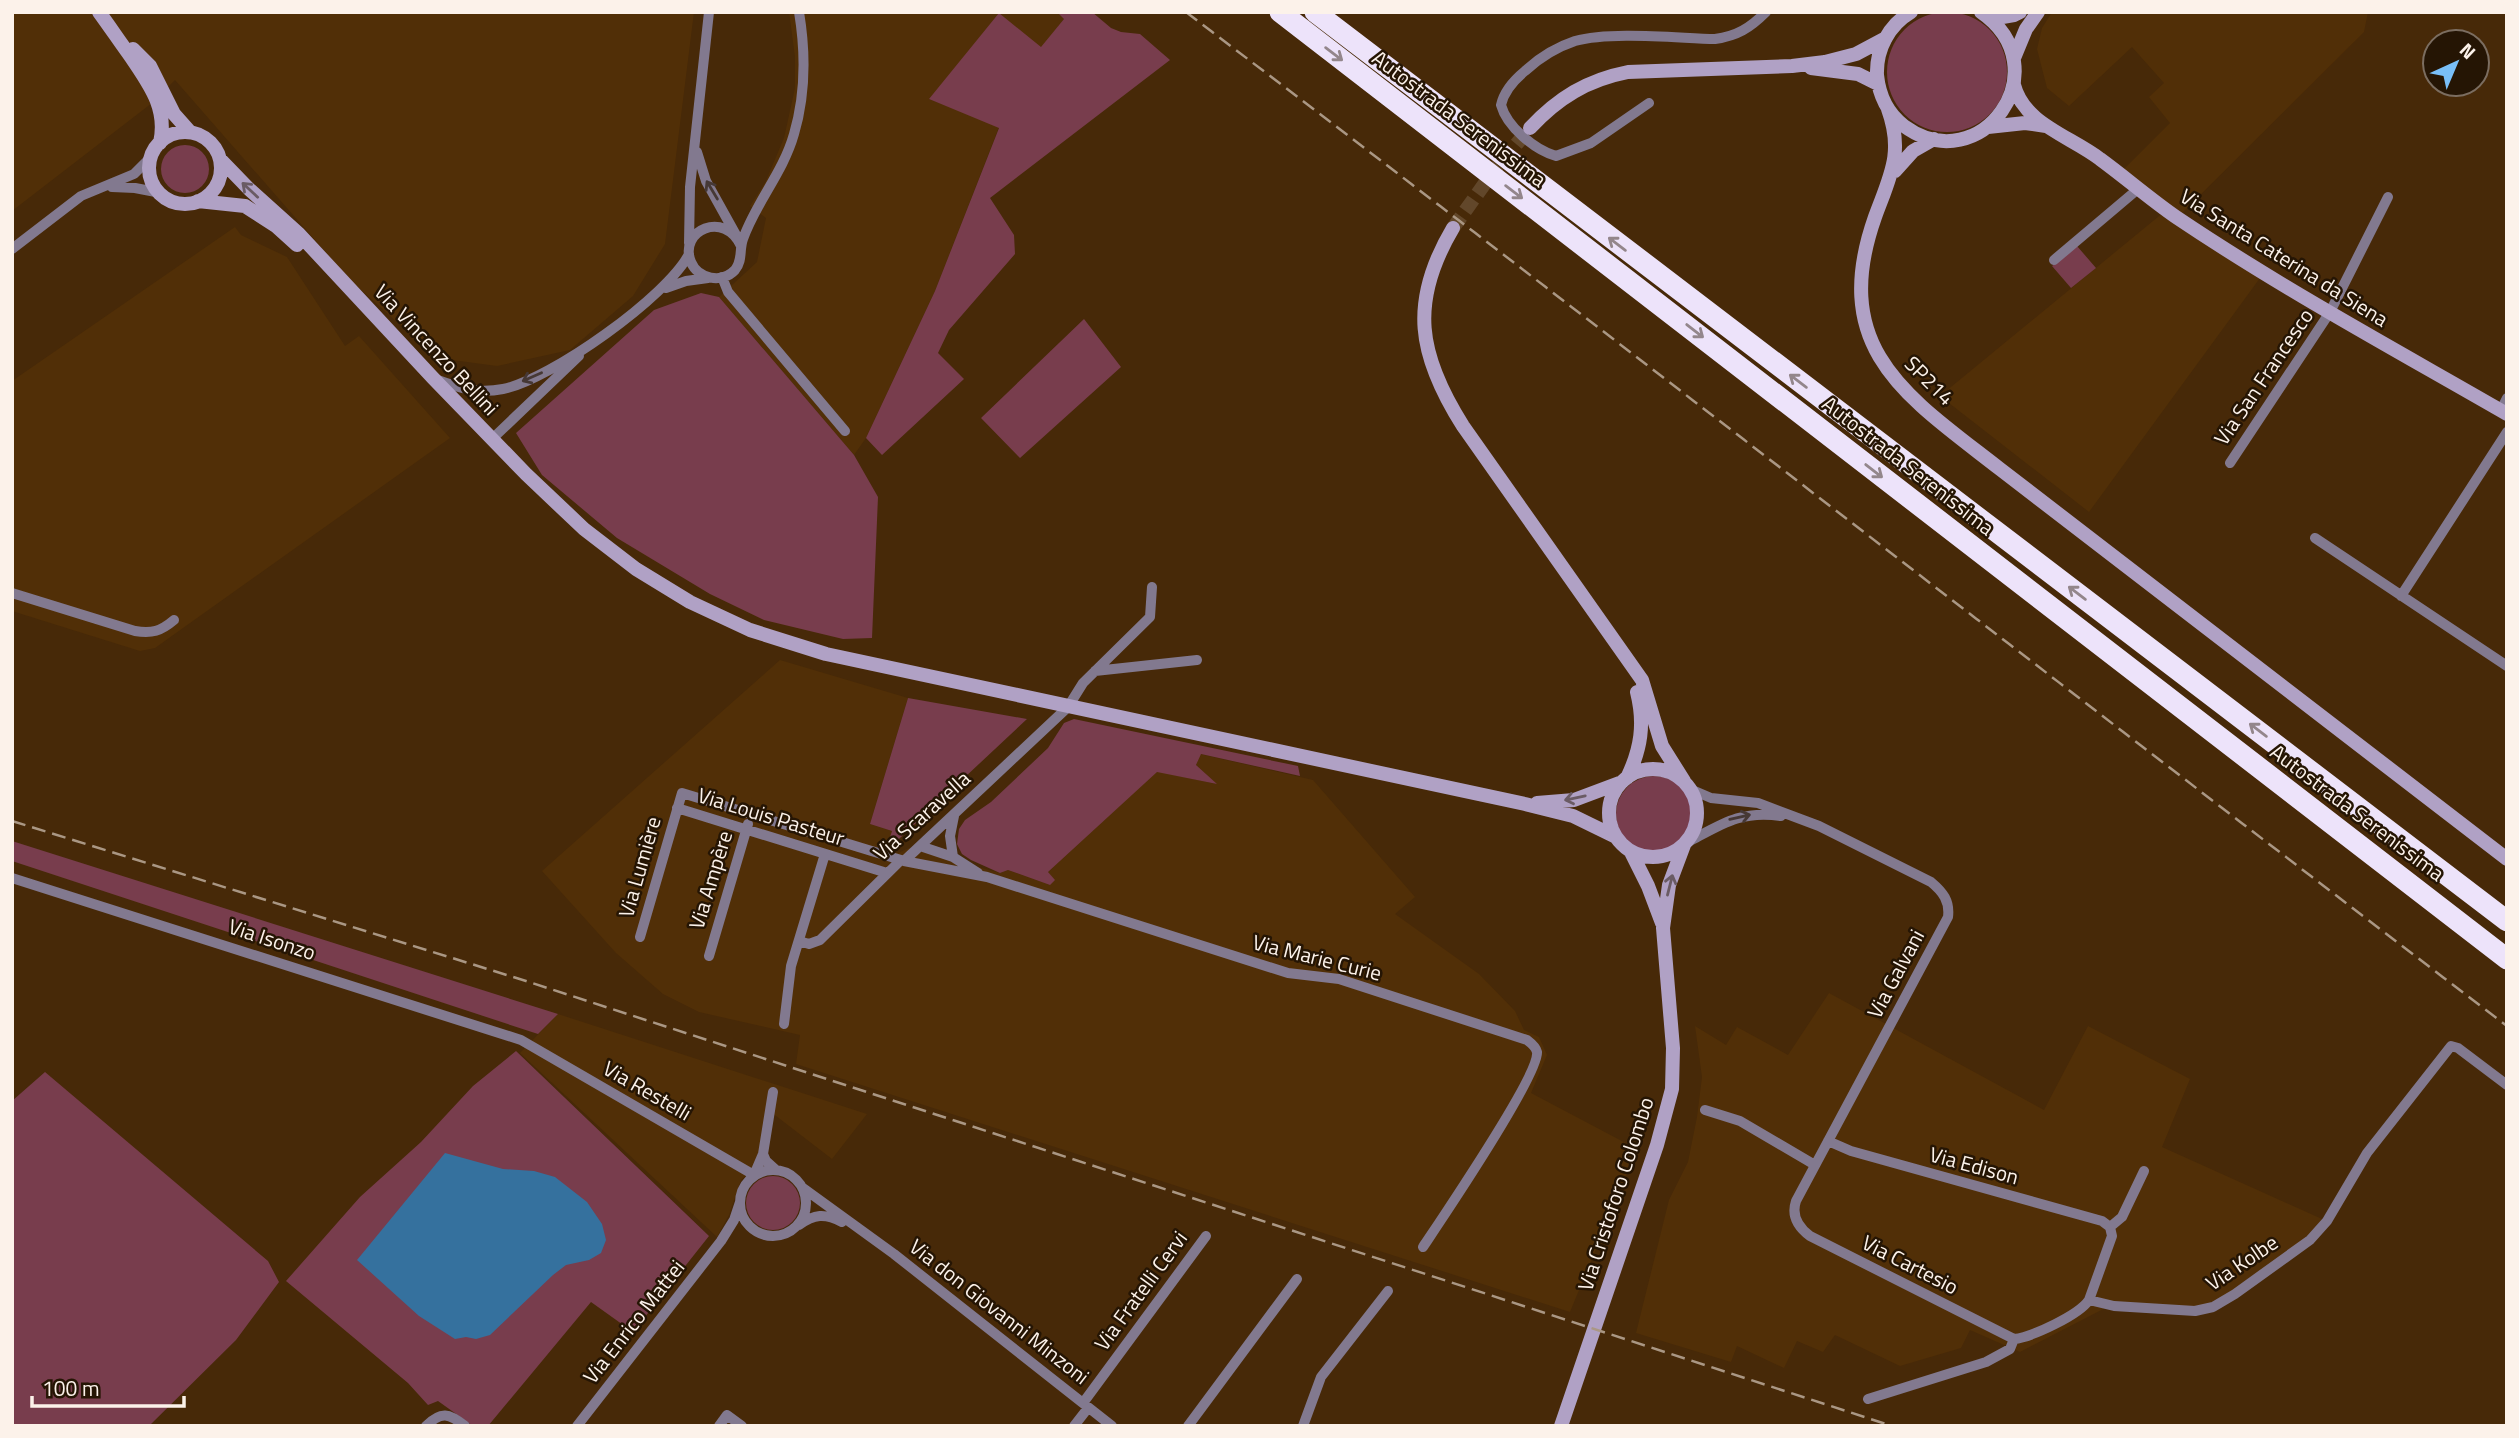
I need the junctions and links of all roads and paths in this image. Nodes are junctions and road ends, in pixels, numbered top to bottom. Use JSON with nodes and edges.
{"nodes":[{"id":1,"x":99,"y":12,"type":"edge"},
{"id":2,"x":709,"y":12,"type":"edge"},
{"id":3,"x":799,"y":12,"type":"edge"},
{"id":4,"x":1280,"y":12,"type":"edge"},
{"id":5,"x":1315,"y":12,"type":"edge"},
{"id":6,"x":1766,"y":12,"type":"edge"},
{"id":7,"x":1888,"y":12,"type":"edge"},
{"id":8,"x":1911,"y":12,"type":"edge"},
{"id":9,"x":2020,"y":12,"type":"edge"},
{"id":10,"x":2038,"y":12,"type":"edge"},
{"id":11,"x":1986,"y":16,"type":"edge"},
{"id":12,"x":114,"y":31,"type":"junction"},
{"id":13,"x":1888,"y":34,"type":"junction"},
{"id":14,"x":2014,"y":58,"type":"junction"},
{"id":15,"x":1792,"y":66,"type":"junction"},
{"id":16,"x":1878,"y":84,"type":"junction"},
{"id":17,"x":2014,"y":85,"type":"junction"},
{"id":18,"x":1649,"y":103,"type":"dead end"},
{"id":19,"x":1888,"y":109,"type":"junction"},
{"id":20,"x":2048,"y":126,"type":"junction"},
{"id":21,"x":1988,"y":127,"type":"junction"},
{"id":22,"x":1530,"y":128,"type":"tunnel mouth"},
{"id":23,"x":190,"y":132,"type":"junction"},
{"id":24,"x":696,"y":139,"type":"junction"},
{"id":25,"x":1934,"y":139,"type":"junction"},
{"id":26,"x":160,"y":143,"type":"junction"},
{"id":27,"x":151,"y":157,"type":"junction"},
{"id":28,"x":220,"y":159,"type":"junction"},
{"id":29,"x":1890,"y":178,"type":"junction"},
{"id":30,"x":106,"y":187,"type":"junction"},
{"id":31,"x":2138,"y":189,"type":"junction"},
{"id":32,"x":161,"y":193,"type":"junction"},
{"id":33,"x":2388,"y":197,"type":"dead end"},
{"id":34,"x":196,"y":201,"type":"junction"},
{"id":35,"x":724,"y":211,"type":"junction"},
{"id":36,"x":752,"y":216,"type":"junction"},
{"id":37,"x":728,"y":226,"type":"junction"},
{"id":38,"x":1453,"y":228,"type":"tunnel mouth"},
{"id":39,"x":739,"y":242,"type":"junction"},
{"id":40,"x":12,"y":249,"type":"edge"},
{"id":41,"x":689,"y":250,"type":"junction"},
{"id":42,"x":2054,"y":260,"type":"dead end"},
{"id":43,"x":716,"y":278,"type":"junction"},
{"id":44,"x":351,"y":290,"type":"junction"},
{"id":45,"x":654,"y":295,"type":"junction"},
{"id":46,"x":2330,"y":312,"type":"junction"},
{"id":47,"x":591,"y":344,"type":"junction"},
{"id":48,"x":433,"y":378,"type":"junction"},
{"id":49,"x":2505,"y":407,"type":"edge"},
{"id":50,"x":845,"y":431,"type":"dead end"},
{"id":51,"x":2507,"y":432,"type":"edge"},
{"id":52,"x":492,"y":439,"type":"junction"},
{"id":53,"x":2230,"y":463,"type":"dead end"},
{"id":54,"x":2315,"y":538,"type":"dead end"},
{"id":55,"x":1152,"y":587,"type":"dead end"},
{"id":56,"x":12,"y":593,"type":"edge"},
{"id":57,"x":2401,"y":596,"type":"junction"},
{"id":58,"x":174,"y":621,"type":"dead end"},
{"id":59,"x":1197,"y":660,"type":"dead end"},
{"id":60,"x":2507,"y":666,"type":"edge"},
{"id":61,"x":1634,"y":670,"type":"junction"},
{"id":62,"x":1095,"y":671,"type":"junction"},
{"id":63,"x":1068,"y":707,"type":"junction"},
{"id":64,"x":1625,"y":779,"type":"junction"},
{"id":65,"x":1687,"y":785,"type":"junction"},
{"id":66,"x":1525,"y":804,"type":"junction"},
{"id":67,"x":677,"y":808,"type":"junction"},
{"id":68,"x":954,"y":814,"type":"junction"},
{"id":69,"x":751,"y":815,"type":"junction"},
{"id":70,"x":1798,"y":819,"type":"junction"},
{"id":71,"x":746,"y":830,"type":"junction"},
{"id":72,"x":1616,"y":837,"type":"junction"},
{"id":73,"x":834,"y":840,"type":"junction"},
{"id":74,"x":1686,"y":843,"type":"junction"},
{"id":75,"x":920,"y":846,"type":"junction"},
{"id":76,"x":1631,"y":852,"type":"junction"},
{"id":77,"x":827,"y":855,"type":"junction"},
{"id":78,"x":953,"y":857,"type":"junction"},
{"id":79,"x":2507,"y":859,"type":"edge"},
{"id":80,"x":902,"y":861,"type":"junction"},
{"id":81,"x":887,"y":873,"type":"junction"},
{"id":82,"x":987,"y":877,"type":"junction"},
{"id":83,"x":12,"y":878,"type":"edge"},
{"id":84,"x":2507,"y":921,"type":"edge"},
{"id":85,"x":1663,"y":928,"type":"junction"},
{"id":86,"x":640,"y":937,"type":"dead end"},
{"id":87,"x":799,"y":941,"type":"junction"},
{"id":88,"x":709,"y":956,"type":"dead end"},
{"id":89,"x":2507,"y":958,"type":"edge"},
{"id":90,"x":784,"y":1024,"type":"dead end"},
{"id":91,"x":521,"y":1040,"type":"joint"},
{"id":92,"x":2507,"y":1085,"type":"edge"},
{"id":93,"x":773,"y":1092,"type":"dead end"},
{"id":94,"x":1705,"y":1110,"type":"dead end"},
{"id":95,"x":1828,"y":1141,"type":"junction"},
{"id":96,"x":763,"y":1154,"type":"junction"},
{"id":97,"x":1815,"y":1165,"type":"junction"},
{"id":98,"x":776,"y":1170,"type":"junction"},
{"id":99,"x":2144,"y":1171,"type":"dead end"},
{"id":100,"x":754,"y":1175,"type":"junction"},
{"id":101,"x":803,"y":1188,"type":"junction"},
{"id":102,"x":740,"y":1202,"type":"junction"},
{"id":103,"x":1796,"y":1218,"type":"joint"},
{"id":104,"x":796,"y":1227,"type":"junction"},
{"id":105,"x":2109,"y":1227,"type":"junction"},
{"id":106,"x":860,"y":1231,"type":"junction"},
{"id":107,"x":757,"y":1233,"type":"junction"},
{"id":108,"x":1206,"y":1236,"type":"dead end"},
{"id":109,"x":721,"y":1241,"type":"junction"},
{"id":110,"x":1423,"y":1247,"type":"dead end"},
{"id":111,"x":1297,"y":1279,"type":"dead end"},
{"id":112,"x":1388,"y":1291,"type":"dead end"},
{"id":113,"x":2089,"y":1300,"type":"junction"},
{"id":114,"x":2014,"y":1339,"type":"junction"},
{"id":115,"x":1868,"y":1399,"type":"dead end"},
{"id":116,"x":1086,"y":1405,"type":"junction"},
{"id":117,"x":426,"y":1426,"type":"edge"},
{"id":118,"x":465,"y":1426,"type":"edge"},
{"id":119,"x":577,"y":1426,"type":"edge"},
{"id":120,"x":719,"y":1426,"type":"edge"},
{"id":121,"x":742,"y":1426,"type":"edge"},
{"id":122,"x":1074,"y":1426,"type":"edge"},
{"id":123,"x":1112,"y":1426,"type":"edge"},
{"id":124,"x":1188,"y":1426,"type":"edge"},
{"id":125,"x":1303,"y":1426,"type":"edge"},
{"id":126,"x":1561,"y":1426,"type":"edge"}],
"edges":[{"from":1,"to":12,"type":"street","name":"Via Vincenzo Bellini"},
{"from":2,"to":24,"type":"street"},
{"from":3,"to":36,"type":"street"},
{"from":4,"to":89,"type":"highway","name":"Autostrada Serenissima","one_way":true},
{"from":84,"to":5,"type":"highway","name":"Autostrada Serenissima","one_way":true},
{"from":6,"to":18,"type":"street"},
{"from":7,"to":13,"type":"street"},
{"from":8,"to":13,"type":"street"},
{"from":9,"to":11,"type":"street"},
{"from":10,"to":14,"type":"street"},
{"from":11,"to":14,"type":"street"},
{"from":12,"to":23,"type":"street","name":"Via Vincenzo Bellini"},
{"from":12,"to":26,"type":"street","name":"Via Vincenzo Bellini"},
{"from":13,"to":15,"type":"street"},
{"from":13,"to":16,"type":"street"},
{"from":14,"to":17,"type":"street"},
{"from":15,"to":16,"type":"street"},
{"from":15,"to":22,"type":"street"},
{"from":16,"to":19,"type":"street"},
{"from":17,"to":20,"type":"street","name":"Via Santa Caterina da Siena"},
{"from":17,"to":21,"type":"street"},
{"from":19,"to":25,"type":"street"},
{"from":19,"to":29,"type":"street","number":"SP214"},
{"from":20,"to":21,"type":"street","name":"Via Santa Caterina da Siena"},
{"from":20,"to":31,"type":"street","name":"Via Santa Caterina da Siena"},
{"from":21,"to":25,"type":"street"},
{"from":23,"to":26,"type":"street"},
{"from":23,"to":28,"type":"street","name":"Via Vincenzo Bellini"},
{"from":35,"to":24,"type":"street","one_way":true},
{"from":24,"to":41,"type":"street"},
{"from":25,"to":29,"type":"street","number":"SP214"},
{"from":26,"to":27,"type":"street"},
{"from":27,"to":30,"type":"street"},
{"from":27,"to":32,"type":"street"},
{"from":28,"to":34,"type":"street"},
{"from":44,"to":28,"type":"street","name":"Via Vincenzo Bellini","one_way":true},
{"from":29,"to":79,"type":"street","name":"SP214","number":"SP214"},
{"from":30,"to":32,"type":"street"},
{"from":30,"to":40,"type":"street"},
{"from":31,"to":42,"type":"street"},
{"from":31,"to":46,"type":"street","name":"Via Santa Caterina da Siena"},
{"from":32,"to":34,"type":"street","name":"Via Vincenzo Bellini"},
{"from":33,"to":46,"type":"street","name":"Via San Francesco"},
{"from":34,"to":44,"type":"street","name":"Via Vincenzo Bellini"},
{"from":35,"to":36,"type":"street"},
{"from":35,"to":37,"type":"street"},
{"from":36,"to":37,"type":"street"},
{"from":36,"to":39,"type":"street"},
{"from":37,"to":39,"type":"street"},
{"from":37,"to":41,"type":"street"},
{"from":38,"to":61,"type":"street"},
{"from":39,"to":43,"type":"street"},
{"from":41,"to":43,"type":"street"},
{"from":41,"to":45,"type":"street"},
{"from":43,"to":45,"type":"street"},
{"from":43,"to":50,"type":"street"},
{"from":44,"to":48,"type":"street","name":"Via Vincenzo Bellini"},
{"from":45,"to":47,"type":"street"},
{"from":46,"to":49,"type":"street","name":"Via Santa Caterina da Siena"},
{"from":46,"to":53,"type":"street","name":"Via San Francesco"},
{"from":47,"to":48,"type":"street","one_way":true},
{"from":47,"to":52,"type":"street"},
{"from":48,"to":52,"type":"street","name":"Via Vincenzo Bellini"},
{"from":51,"to":57,"type":"street"},
{"from":52,"to":63,"type":"street","name":"Via Vincenzo Bellini"},
{"from":54,"to":57,"type":"street"},
{"from":55,"to":62,"type":"street","name":"Via Scaravella"},
{"from":56,"to":58,"type":"street"},
{"from":57,"to":60,"type":"street"},
{"from":59,"to":62,"type":"street"},
{"from":61,"to":64,"type":"street"},
{"from":61,"to":65,"type":"street"},
{"from":62,"to":63,"type":"street","name":"Via Scaravella"},
{"from":63,"to":66,"type":"street","name":"Via Vincenzo Bellini"},
{"from":63,"to":68,"type":"street","name":"Via Scaravella"},
{"from":64,"to":65,"type":"street"},
{"from":64,"to":66,"type":"street","one_way":true},
{"from":64,"to":72,"type":"street"},
{"from":65,"to":70,"type":"street","name":"Via Galvani"},
{"from":65,"to":74,"type":"street"},
{"from":66,"to":72,"type":"street"},
{"from":67,"to":69,"type":"street","name":"Via Louis Pasteur"},
{"from":67,"to":71,"type":"street","name":"Via Louis Pasteur"},
{"from":67,"to":86,"type":"street","name":"Via Lumière"},
{"from":68,"to":75,"type":"street","name":"Via Scaravella"},
{"from":68,"to":78,"type":"street"},
{"from":69,"to":71,"type":"street","name":"Via Ampère"},
{"from":69,"to":73,"type":"street","name":"Via Louis Pasteur"},
{"from":74,"to":70,"type":"street","name":"Via Galvani","one_way":true},
{"from":70,"to":95,"type":"street","name":"Via Galvani"},
{"from":71,"to":77,"type":"street","name":"Via Louis Pasteur"},
{"from":71,"to":88,"type":"street","name":"Via Ampère"},
{"from":72,"to":76,"type":"street"},
{"from":73,"to":77,"type":"street"},
{"from":73,"to":80,"type":"street","name":"Via Louis Pasteur"},
{"from":74,"to":76,"type":"street"},
{"from":85,"to":74,"type":"street","name":"Via Cristoforo Colombo","one_way":true},
{"from":75,"to":78,"type":"street"},
{"from":75,"to":80,"type":"street","name":"Via Scaravella"},
{"from":76,"to":85,"type":"street","name":"Via Cristoforo Colombo"},
{"from":77,"to":81,"type":"street","name":"Via Louis Pasteur"},
{"from":77,"to":87,"type":"street"},
{"from":78,"to":82,"type":"street"},
{"from":80,"to":81,"type":"street","name":"Via Scaravella"},
{"from":80,"to":82,"type":"street","name":"Via Marie Curie"},
{"from":81,"to":87,"type":"street","name":"Via Scaravella"},
{"from":82,"to":110,"type":"street","name":"Via Marie Curie"},
{"from":83,"to":91,"type":"street","name":"Via Isonzo"},
{"from":85,"to":126,"type":"street","name":"Via Cristoforo Colombo"},
{"from":87,"to":90,"type":"street"},
{"from":91,"to":100,"type":"street","name":"Via Restelli"},
{"from":92,"to":113,"type":"street","name":"Via Kolbe"},
{"from":93,"to":96,"type":"street"},
{"from":94,"to":97,"type":"street"},
{"from":95,"to":97,"type":"street","name":"Via Galvani"},
{"from":95,"to":105,"type":"street","name":"Via Edison"},
{"from":96,"to":98,"type":"street"},
{"from":96,"to":100,"type":"street"},
{"from":97,"to":103,"type":"street","name":"Via Galvani"},
{"from":98,"to":100,"type":"street"},
{"from":98,"to":101,"type":"street"},
{"from":99,"to":105,"type":"street"},
{"from":100,"to":102,"type":"street"},
{"from":101,"to":104,"type":"street"},
{"from":101,"to":106,"type":"street","name":"Via don Giovanni Minzoni"},
{"from":102,"to":107,"type":"street"},
{"from":102,"to":109,"type":"street","name":"Via Enrico Mattei"},
{"from":103,"to":114,"type":"street","name":"Via Cartesio"},
{"from":104,"to":106,"type":"street","name":"Via don Giovanni Minzoni"},
{"from":104,"to":107,"type":"street"},
{"from":105,"to":113,"type":"street"},
{"from":106,"to":116,"type":"street","name":"Via don Giovanni Minzoni"},
{"from":107,"to":109,"type":"street"},
{"from":108,"to":116,"type":"street","name":"Via Fratelli Cervi"},
{"from":109,"to":119,"type":"street","name":"Via Enrico Mattei"},
{"from":111,"to":124,"type":"street"},
{"from":112,"to":125,"type":"street"},
{"from":113,"to":114,"type":"street"},
{"from":114,"to":115,"type":"street"},
{"from":116,"to":122,"type":"street","name":"Via Fratelli Cervi"},
{"from":116,"to":123,"type":"street","name":"Via don Giovanni Minzoni"},
{"from":117,"to":118,"type":"street"},
{"from":120,"to":121,"type":"street"}]}
